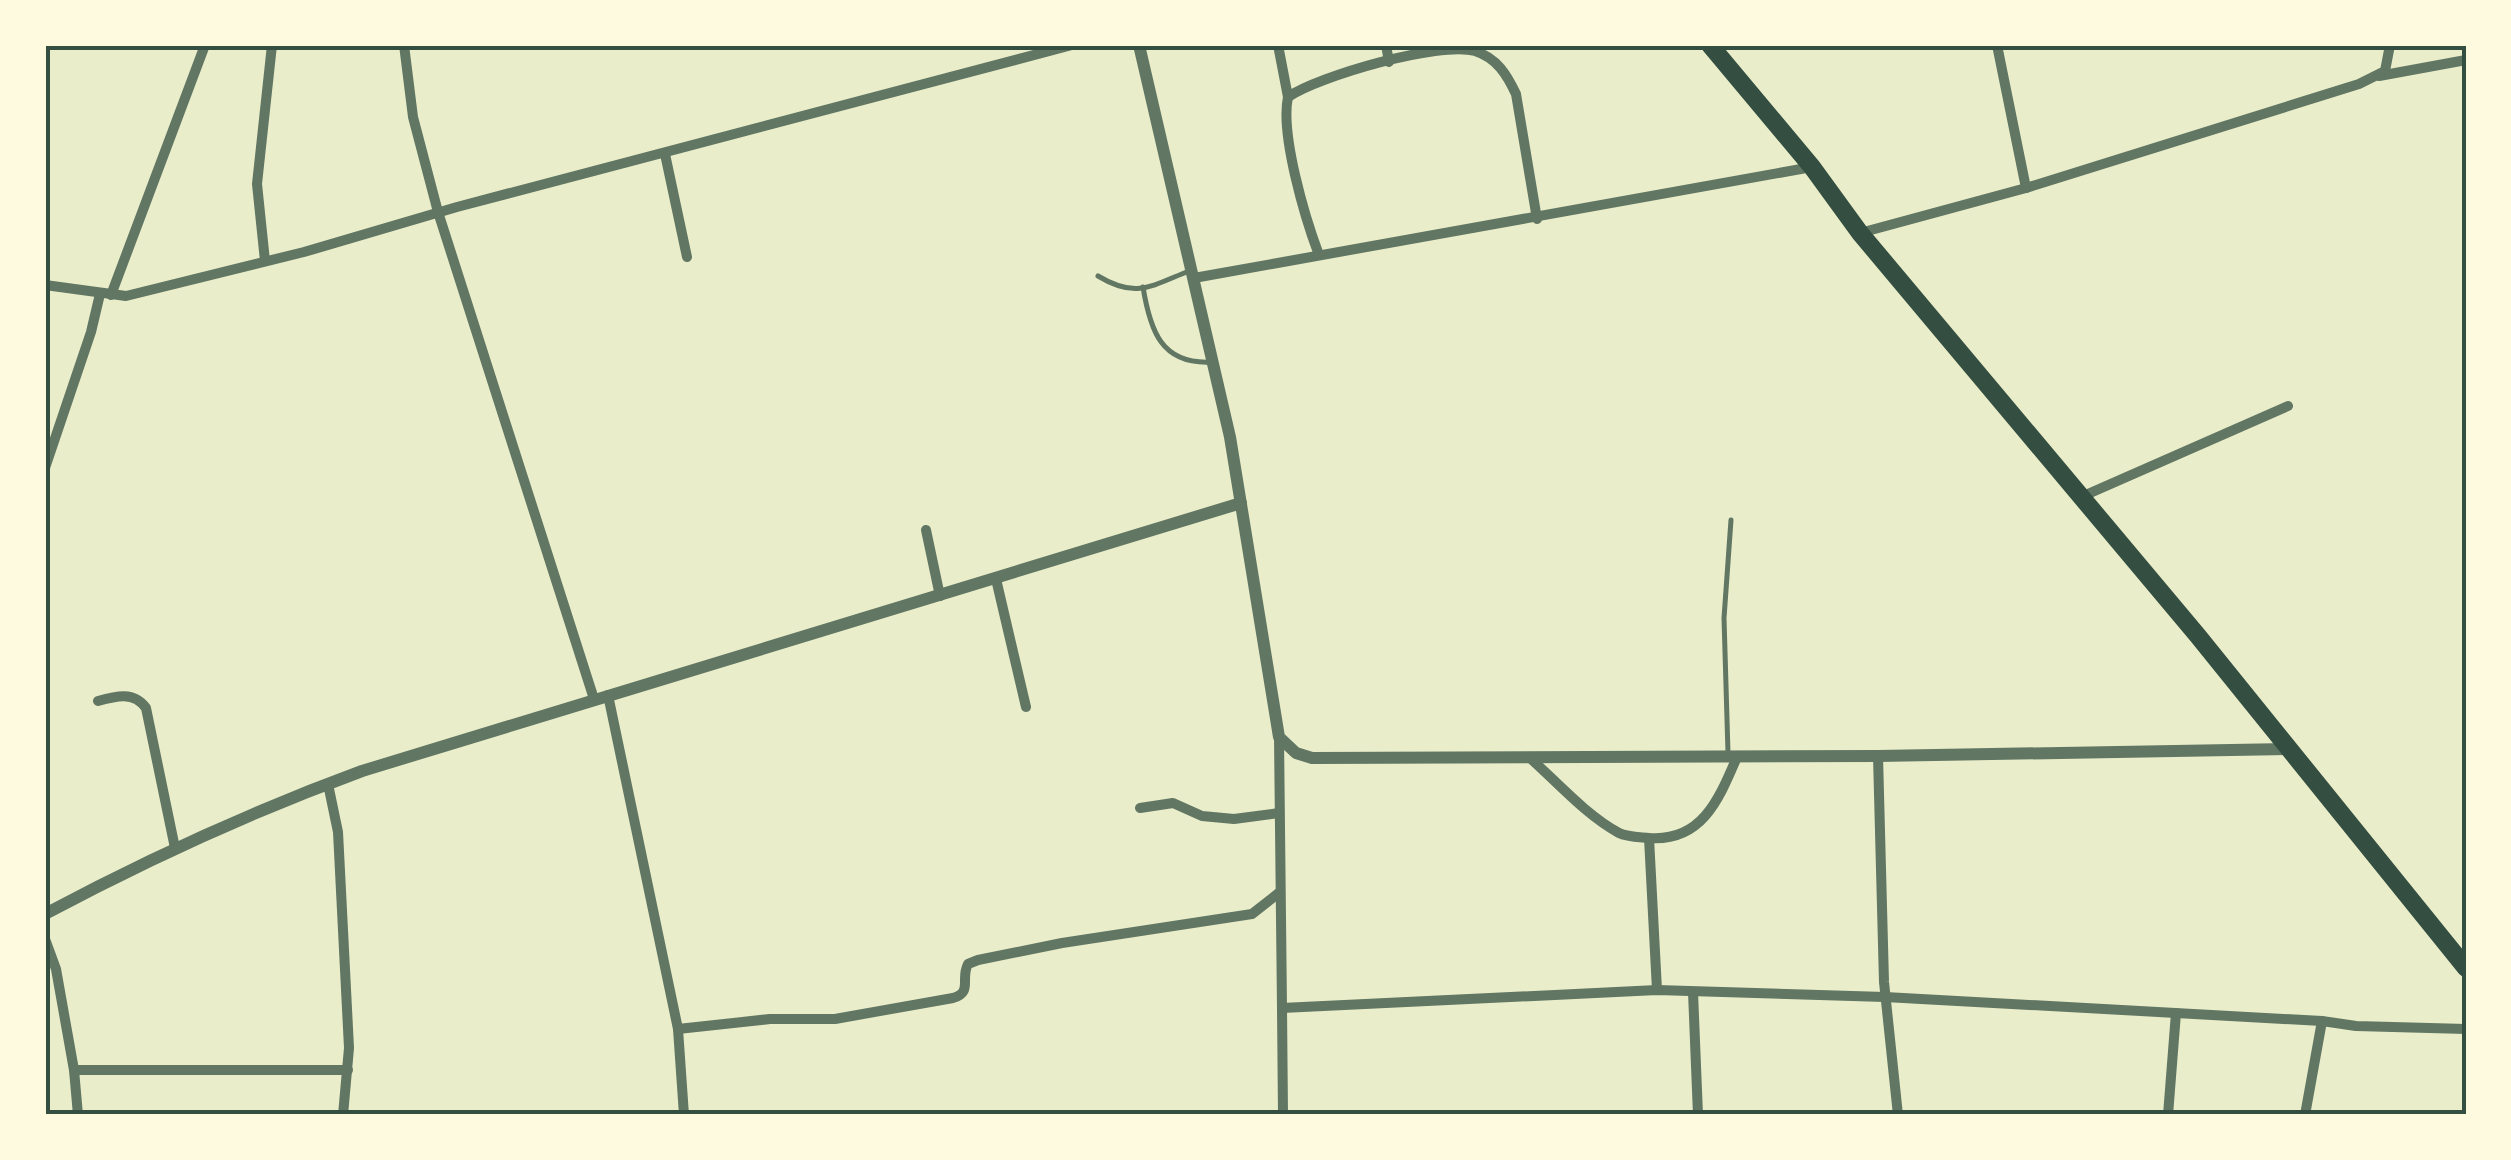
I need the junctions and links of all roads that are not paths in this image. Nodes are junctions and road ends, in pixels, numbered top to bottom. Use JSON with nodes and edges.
{"nodes":[{"id":1,"x":205,"y":45,"type":"edge"},
{"id":2,"x":272,"y":45,"type":"edge"},
{"id":3,"x":404,"y":45,"type":"edge"},
{"id":4,"x":1072,"y":45,"type":"edge"},
{"id":5,"x":1139,"y":45,"type":"edge"},
{"id":6,"x":1278,"y":45,"type":"edge"},
{"id":7,"x":1386,"y":45,"type":"edge"},
{"id":8,"x":1710,"y":45,"type":"edge"},
{"id":9,"x":1997,"y":45,"type":"edge"},
{"id":10,"x":2390,"y":45,"type":"edge"},
{"id":11,"x":2466,"y":60,"type":"edge"},
{"id":12,"x":1389,"y":62,"type":"junction"},
{"id":13,"x":2378,"y":76,"type":"junction"},
{"id":14,"x":1288,"y":97,"type":"junction"},
{"id":15,"x":665,"y":154,"type":"junction"},
{"id":16,"x":1812,"y":167,"type":"junction"},
{"id":17,"x":2026,"y":188,"type":"junction"},
{"id":18,"x":438,"y":212,"type":"junction"},
{"id":19,"x":1537,"y":218,"type":"junction"},
{"id":20,"x":1860,"y":234,"type":"junction"},
{"id":21,"x":1319,"y":255,"type":"junction"},
{"id":22,"x":687,"y":258,"type":"dead end"},
{"id":23,"x":265,"y":261,"type":"junction"},
{"id":24,"x":1193,"y":274,"type":"junction"},
{"id":25,"x":1098,"y":276,"type":"dead end"},
{"id":26,"x":45,"y":285,"type":"edge"},
{"id":27,"x":1143,"y":288,"type":"junction"},
{"id":28,"x":106,"y":295,"type":"junction"},
{"id":29,"x":1213,"y":362,"type":"junction"},
{"id":30,"x":2288,"y":406,"type":"dead end"},
{"id":31,"x":45,"y":468,"type":"edge"},
{"id":32,"x":2080,"y":497,"type":"junction"},
{"id":33,"x":1241,"y":503,"type":"junction"},
{"id":34,"x":1731,"y":520,"type":"dead end"},
{"id":35,"x":926,"y":530,"type":"dead end"},
{"id":36,"x":996,"y":579,"type":"junction"},
{"id":37,"x":940,"y":596,"type":"junction"},
{"id":38,"x":601,"y":697,"type":"junction"},
{"id":39,"x":98,"y":701,"type":"dead end"},
{"id":40,"x":1026,"y":707,"type":"dead end"},
{"id":41,"x":1279,"y":738,"type":"junction"},
{"id":42,"x":2290,"y":749,"type":"junction"},
{"id":43,"x":1732,"y":756,"type":"junction"},
{"id":44,"x":1878,"y":756,"type":"junction"},
{"id":45,"x":1530,"y":758,"type":"junction"},
{"id":46,"x":328,"y":784,"type":"junction"},
{"id":47,"x":1140,"y":808,"type":"dead end"},
{"id":48,"x":1280,"y":812,"type":"junction"},
{"id":49,"x":1649,"y":838,"type":"junction"},
{"id":50,"x":175,"y":848,"type":"junction"},
{"id":51,"x":1280,"y":892,"type":"junction"},
{"id":52,"x":45,"y":914,"type":"edge"},
{"id":53,"x":45,"y":939,"type":"edge"},
{"id":54,"x":2466,"y":968,"type":"edge"},
{"id":55,"x":1657,"y":990,"type":"junction"},
{"id":56,"x":1693,"y":992,"type":"junction"},
{"id":57,"x":1886,"y":997,"type":"junction"},
{"id":58,"x":1282,"y":1008,"type":"junction"},
{"id":59,"x":2176,"y":1013,"type":"junction"},
{"id":60,"x":2322,"y":1021,"type":"junction"},
{"id":61,"x":678,"y":1029,"type":"junction"},
{"id":62,"x":2466,"y":1029,"type":"edge"},
{"id":63,"x":74,"y":1070,"type":"junction"},
{"id":64,"x":348,"y":1070,"type":"junction"},
{"id":65,"x":78,"y":1115,"type":"edge"},
{"id":66,"x":343,"y":1115,"type":"edge"},
{"id":67,"x":684,"y":1115,"type":"edge"},
{"id":68,"x":1283,"y":1115,"type":"edge"},
{"id":69,"x":1698,"y":1115,"type":"edge"},
{"id":70,"x":1898,"y":1115,"type":"edge"},
{"id":71,"x":2168,"y":1115,"type":"edge"},
{"id":72,"x":2305,"y":1115,"type":"edge"}],
"edges":[{"from":1,"to":28,"type":"street"},
{"from":2,"to":23,"type":"street"},
{"from":3,"to":18,"type":"street"},
{"from":4,"to":15,"type":"street"},
{"from":5,"to":24,"type":"street"},
{"from":6,"to":14,"type":"street"},
{"from":7,"to":12,"type":"street"},
{"from":8,"to":16,"type":"main road"},
{"from":9,"to":17,"type":"street"},
{"from":10,"to":13,"type":"street"},
{"from":11,"to":13,"type":"street"},
{"from":12,"to":14,"type":"street"},
{"from":12,"to":19,"type":"street"},
{"from":13,"to":17,"type":"street"},
{"from":14,"to":21,"type":"street"},
{"from":15,"to":18,"type":"street"},
{"from":15,"to":22,"type":"street"},
{"from":16,"to":19,"type":"street"},
{"from":16,"to":20,"type":"main road"},
{"from":17,"to":20,"type":"street"},
{"from":18,"to":23,"type":"street"},
{"from":18,"to":38,"type":"street"},
{"from":19,"to":21,"type":"street"},
{"from":20,"to":32,"type":"main road"},
{"from":21,"to":24,"type":"street"},
{"from":23,"to":28,"type":"street"},
{"from":24,"to":27,"type":"lane"},
{"from":24,"to":29,"type":"street"},
{"from":25,"to":27,"type":"lane"},
{"from":26,"to":28,"type":"street"},
{"from":27,"to":29,"type":"lane"},
{"from":28,"to":31,"type":"street"},
{"from":29,"to":33,"type":"street"},
{"from":30,"to":32,"type":"street"},
{"from":32,"to":42,"type":"main road"},
{"from":33,"to":36,"type":"street"},
{"from":33,"to":41,"type":"street"},
{"from":34,"to":43,"type":"lane"},
{"from":35,"to":37,"type":"street"},
{"from":36,"to":37,"type":"street"},
{"from":36,"to":40,"type":"street"},
{"from":37,"to":38,"type":"street"},
{"from":38,"to":46,"type":"street"},
{"from":38,"to":61,"type":"street"},
{"from":39,"to":50,"type":"street"},
{"from":41,"to":45,"type":"street"},
{"from":41,"to":48,"type":"street"},
{"from":42,"to":44,"type":"street"},
{"from":42,"to":54,"type":"main road"},
{"from":43,"to":44,"type":"street"},
{"from":43,"to":45,"type":"street"},
{"from":43,"to":49,"type":"street"},
{"from":44,"to":57,"type":"street"},
{"from":45,"to":49,"type":"street"},
{"from":46,"to":50,"type":"street"},
{"from":46,"to":64,"type":"street"},
{"from":47,"to":48,"type":"street"},
{"from":48,"to":51,"type":"street"},
{"from":49,"to":55,"type":"street"},
{"from":50,"to":52,"type":"street"},
{"from":51,"to":58,"type":"street"},
{"from":51,"to":61,"type":"street"},
{"from":53,"to":63,"type":"street"},
{"from":55,"to":56,"type":"street"},
{"from":55,"to":58,"type":"street"},
{"from":56,"to":57,"type":"street"},
{"from":56,"to":69,"type":"street"},
{"from":57,"to":59,"type":"street"},
{"from":57,"to":70,"type":"street"},
{"from":58,"to":68,"type":"street"},
{"from":59,"to":60,"type":"street"},
{"from":59,"to":71,"type":"street"},
{"from":60,"to":62,"type":"street"},
{"from":60,"to":72,"type":"street"},
{"from":61,"to":67,"type":"street"},
{"from":63,"to":64,"type":"street"},
{"from":63,"to":65,"type":"street"},
{"from":64,"to":66,"type":"street"}]}
